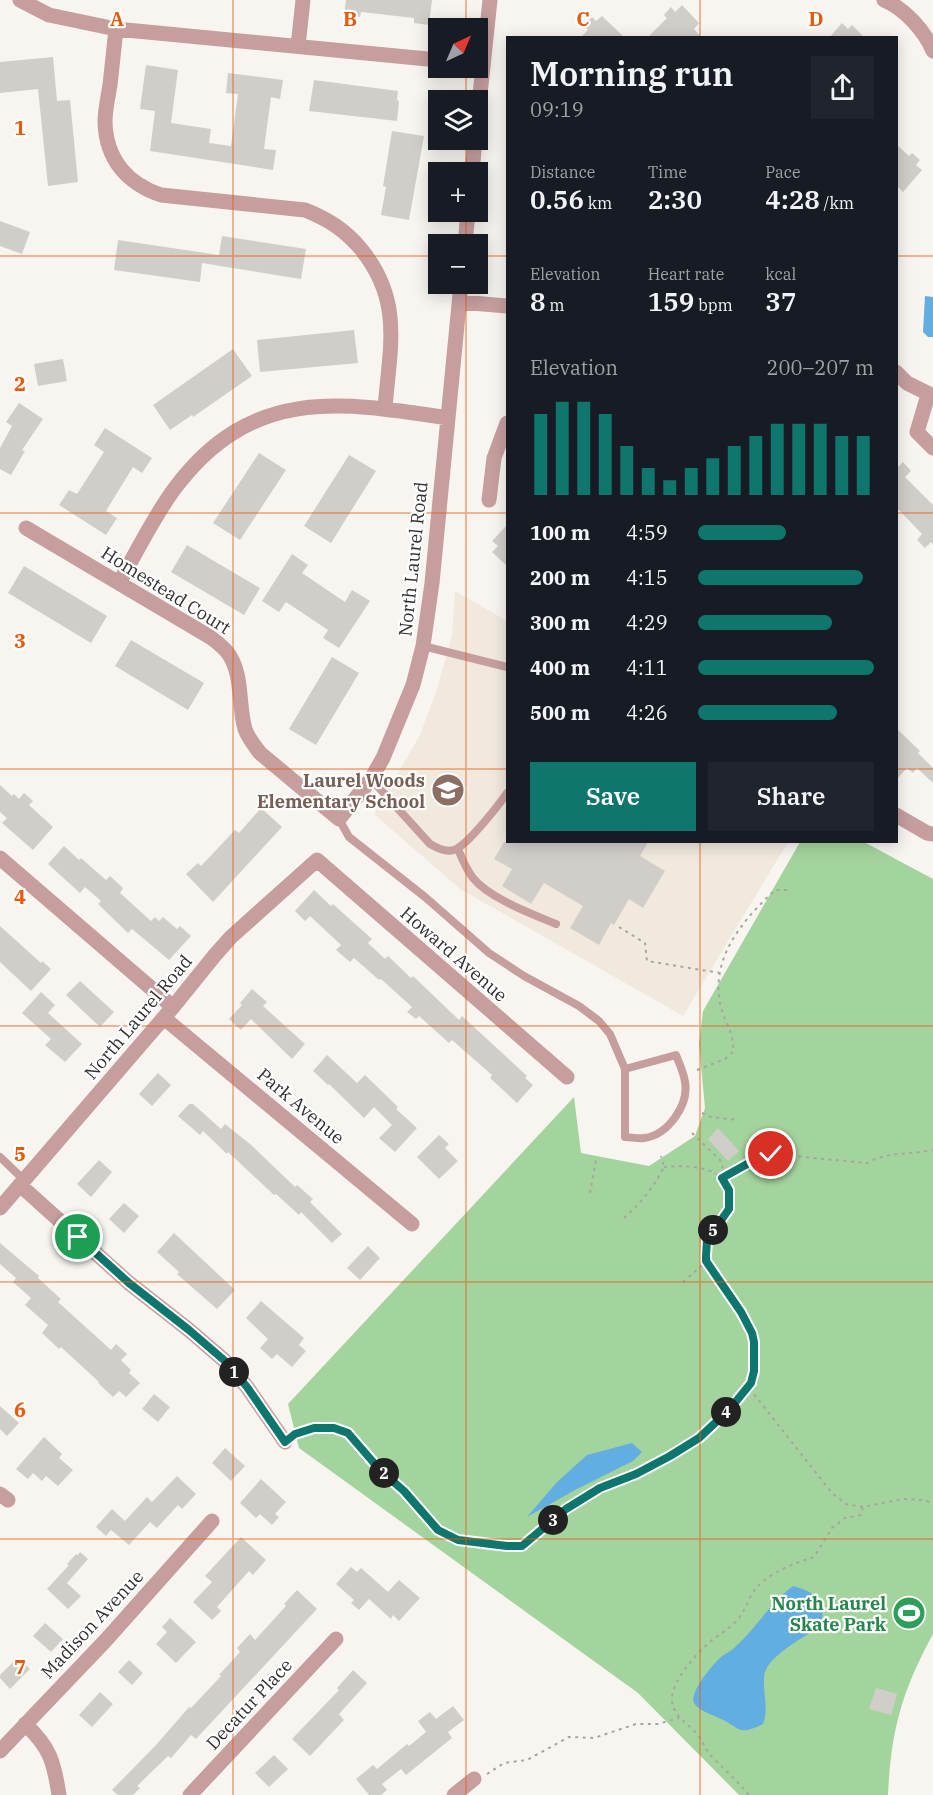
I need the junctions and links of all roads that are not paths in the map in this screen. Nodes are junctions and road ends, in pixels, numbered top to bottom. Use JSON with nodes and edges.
{"nodes":[{"id":1,"x":20,"y":0,"type":"edge"},
{"id":2,"x":303,"y":0,"type":"edge"},
{"id":3,"x":490,"y":0,"type":"edge"},
{"id":4,"x":884,"y":0,"type":"edge"},
{"id":5,"x":487,"y":18,"type":"edge"},
{"id":6,"x":116,"y":29,"type":"junction"},
{"id":7,"x":298,"y":46,"type":"junction"},
{"id":8,"x":933,"y":51,"type":"edge"},
{"id":9,"x":428,"y":59,"type":"edge"},
{"id":10,"x":460,"y":294,"type":"edge"},
{"id":11,"x":460,"y":302,"type":"junction"},
{"id":12,"x":506,"y":306,"type":"edge"},
{"id":13,"x":898,"y":374,"type":"edge"},
{"id":14,"x":931,"y":396,"type":"edge"},
{"id":15,"x":385,"y":408,"type":"junction"},
{"id":16,"x":448,"y":418,"type":"junction"},
{"id":17,"x":506,"y":426,"type":"edge"},
{"id":18,"x":933,"y":448,"type":"edge"},
{"id":19,"x":489,"y":500,"type":"dead end"},
{"id":20,"x":26,"y":528,"type":"dead end"},
{"id":21,"x":118,"y":583,"type":"junction"},
{"id":22,"x":423,"y":646,"type":"junction"},
{"id":23,"x":506,"y":667,"type":"edge"},
{"id":24,"x":371,"y":779,"type":"junction"},
{"id":25,"x":506,"y":794,"type":"edge"},
{"id":26,"x":898,"y":816,"type":"edge"},
{"id":27,"x":339,"y":819,"type":"junction"},
{"id":28,"x":933,"y":834,"type":"edge"},
{"id":29,"x":458,"y":849,"type":"junction"},
{"id":30,"x":0,"y":858,"type":"edge"},
{"id":31,"x":316,"y":860,"type":"joint"},
{"id":32,"x":556,"y":924,"type":"dead end"},
{"id":33,"x":169,"y":1013,"type":"junction"},
{"id":34,"x":625,"y":1069,"type":"junction"},
{"id":35,"x":567,"y":1077,"type":"dead end"},
{"id":36,"x":0,"y":1157,"type":"edge"},
{"id":37,"x":23,"y":1184,"type":"junction"},
{"id":38,"x":0,"y":1208,"type":"edge"},
{"id":39,"x":412,"y":1224,"type":"dead end"},
{"id":40,"x":285,"y":1442,"type":"road end"},
{"id":41,"x":212,"y":1521,"type":"dead end"},
{"id":42,"x":336,"y":1639,"type":"dead end"},
{"id":43,"x":26,"y":1724,"type":"junction"},
{"id":44,"x":0,"y":1751,"type":"edge"},
{"id":45,"x":474,"y":1779,"type":"road end"},
{"id":46,"x":59,"y":1795,"type":"edge"},
{"id":47,"x":190,"y":1795,"type":"edge"},
{"id":48,"x":454,"y":1795,"type":"edge"}],
"edges":[{"from":1,"to":6,"type":"street"},
{"from":2,"to":7,"type":"street"},
{"from":3,"to":5,"type":"street"},
{"from":4,"to":8,"type":"street"},
{"from":6,"to":7,"type":"street"},
{"from":6,"to":15,"type":"street"},
{"from":7,"to":9,"type":"street"},
{"from":10,"to":11,"type":"street","name":"North Laurel Road"},
{"from":11,"to":12,"type":"street"},
{"from":11,"to":16,"type":"street","name":"North Laurel Road"},
{"from":13,"to":14,"type":"street"},
{"from":14,"to":18,"type":"street"},
{"from":15,"to":16,"type":"street"},
{"from":15,"to":21,"type":"street"},
{"from":16,"to":22,"type":"street","name":"North Laurel Road"},
{"from":17,"to":19,"type":"street"},
{"from":20,"to":21,"type":"street","name":"Homestead Court"},
{"from":21,"to":27,"type":"street","name":"Homestead Court"},
{"from":22,"to":23,"type":"lane"},
{"from":22,"to":24,"type":"street","name":"North Laurel Road"},
{"from":24,"to":27,"type":"street","name":"North Laurel Road"},
{"from":24,"to":29,"type":"lane"},
{"from":25,"to":29,"type":"lane"},
{"from":26,"to":28,"type":"street"},
{"from":27,"to":34,"type":"lane"},
{"from":29,"to":32,"type":"lane"},
{"from":30,"to":33,"type":"street","name":"Park Avenue"},
{"from":31,"to":33,"type":"street","name":"North Laurel Road"},
{"from":31,"to":35,"type":"street","name":"Howard Avenue"},
{"from":33,"to":37,"type":"street","name":"North Laurel Road"},
{"from":33,"to":39,"type":"street","name":"Park Avenue"},
{"from":34,"to":34,"type":"lane"},
{"from":36,"to":37,"type":"lane"},
{"from":37,"to":38,"type":"street","name":"North Laurel Road"},
{"from":37,"to":40,"type":"street"},
{"from":41,"to":43,"type":"street","name":"Madison Avenue"},
{"from":42,"to":47,"type":"street","name":"Decatur Place"},
{"from":43,"to":44,"type":"street","name":"Madison Avenue"},
{"from":43,"to":46,"type":"street"},
{"from":45,"to":48,"type":"street"}]}
